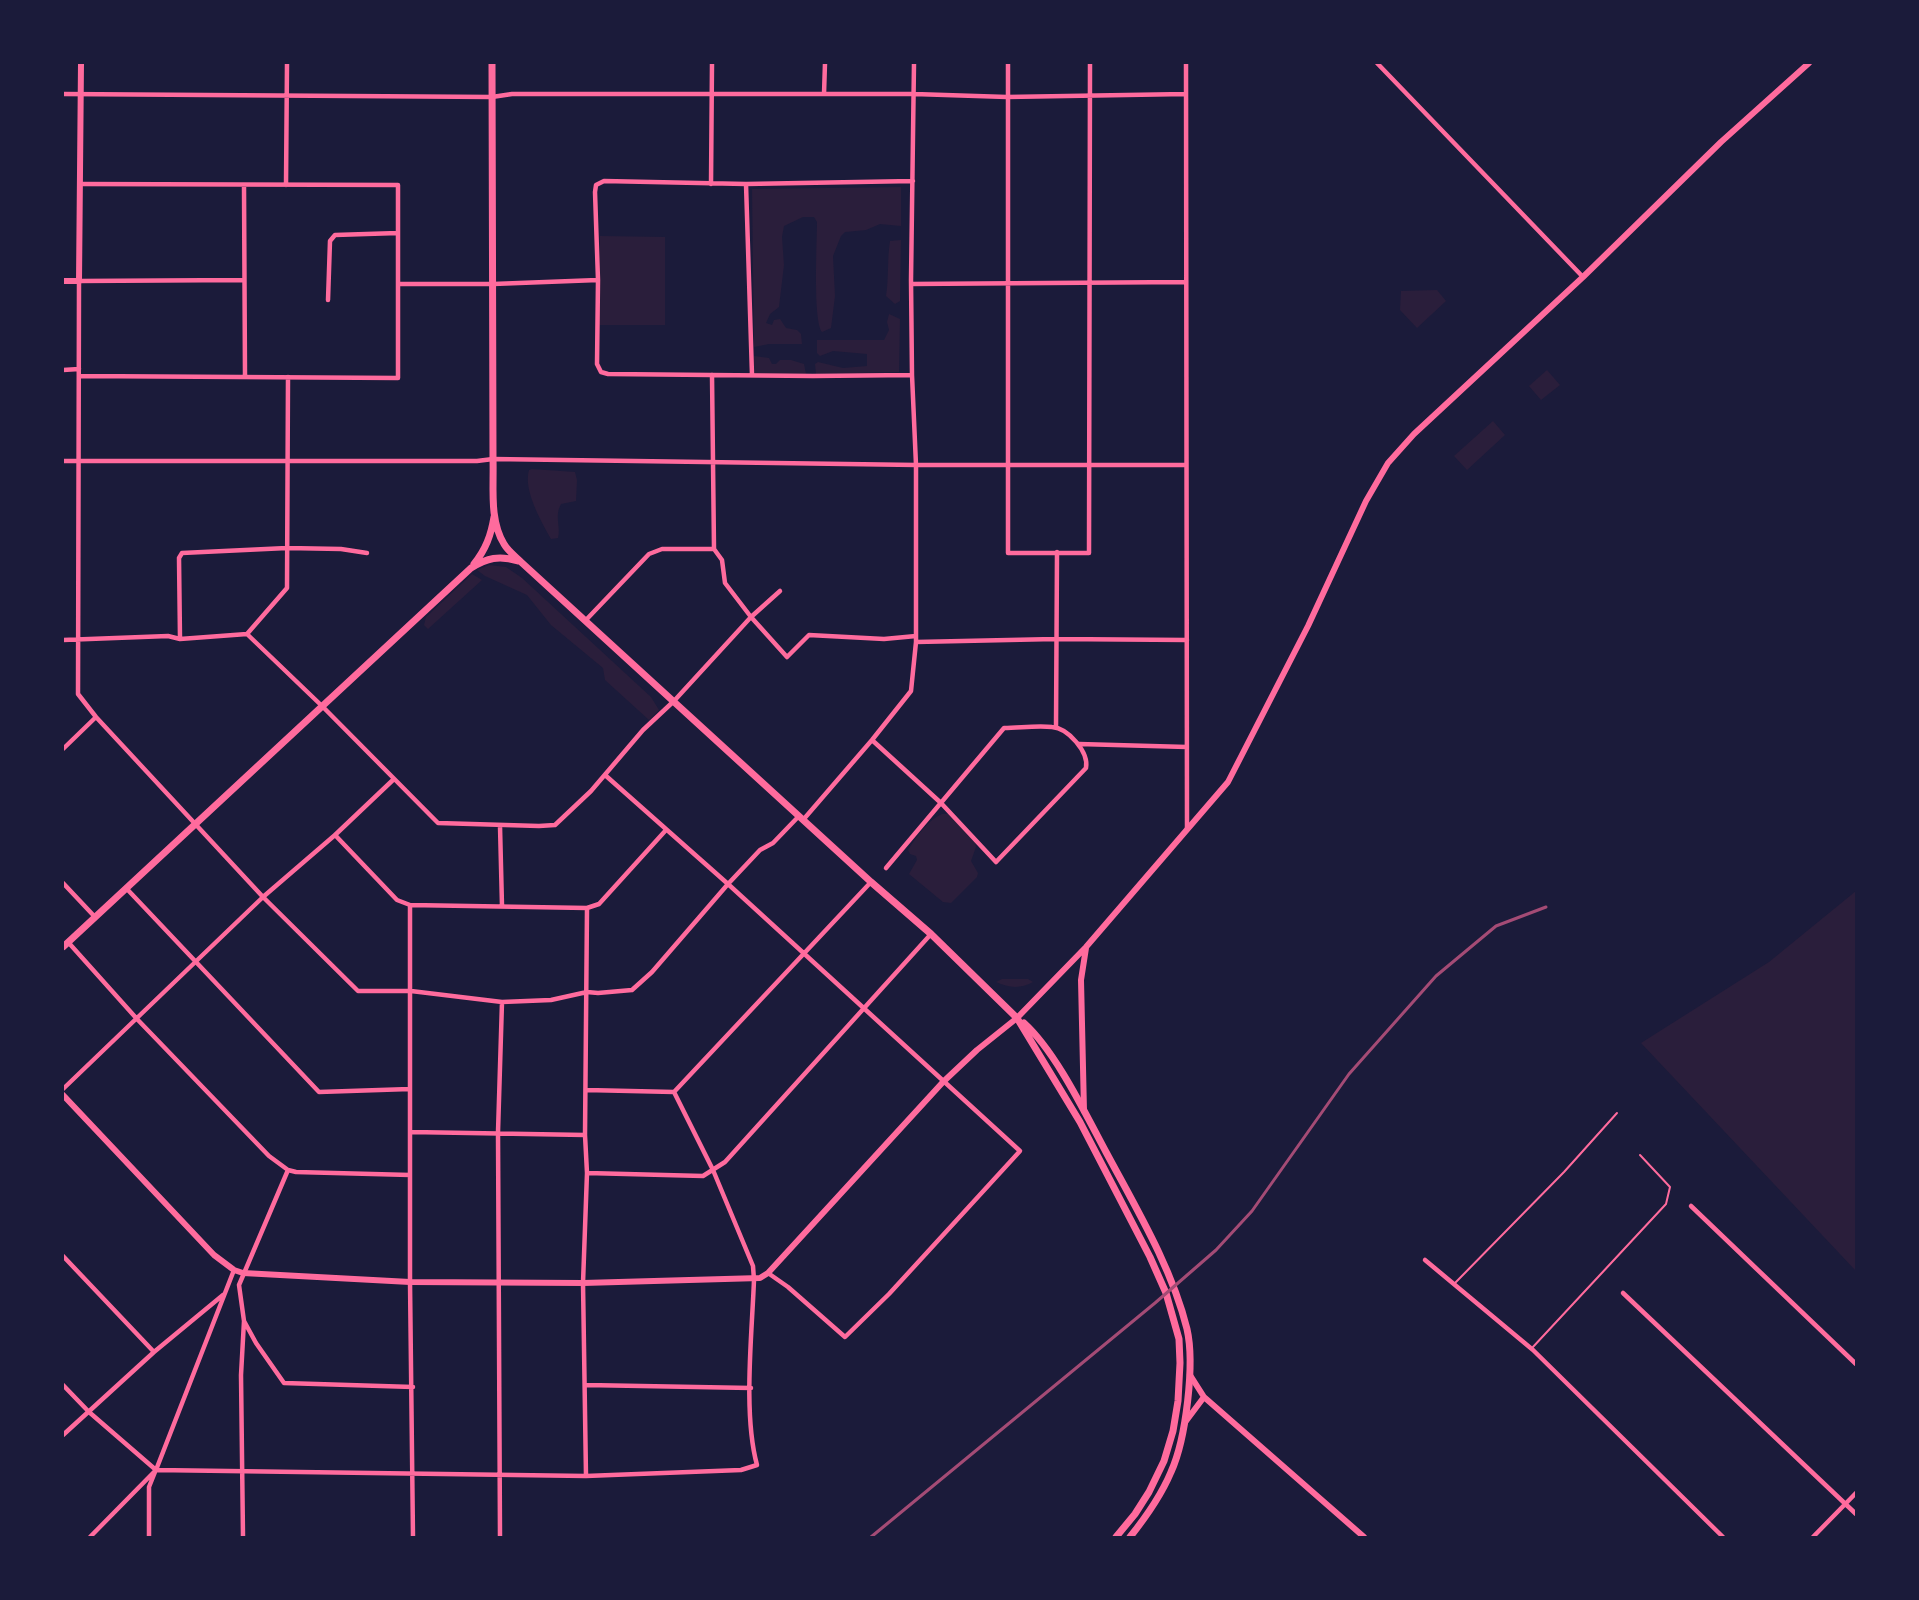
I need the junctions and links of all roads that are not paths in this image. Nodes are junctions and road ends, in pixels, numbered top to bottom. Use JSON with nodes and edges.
{"nodes":[{"id":1,"x":81,"y":63,"type":"edge"},
{"id":2,"x":287,"y":63,"type":"edge"},
{"id":3,"x":492,"y":63,"type":"edge"},
{"id":4,"x":712,"y":63,"type":"edge"},
{"id":5,"x":825,"y":63,"type":"edge"},
{"id":6,"x":914,"y":63,"type":"edge"},
{"id":7,"x":1008,"y":63,"type":"edge"},
{"id":8,"x":1090,"y":63,"type":"edge"},
{"id":9,"x":1185,"y":63,"type":"edge"},
{"id":10,"x":1377,"y":63,"type":"edge"},
{"id":11,"x":1809,"y":63,"type":"edge"},
{"id":12,"x":63,"y":94,"type":"edge"},
{"id":13,"x":81,"y":94,"type":"junction"},
{"id":14,"x":824,"y":94,"type":"junction"},
{"id":15,"x":914,"y":94,"type":"junction"},
{"id":16,"x":1186,"y":94,"type":"junction"},
{"id":17,"x":288,"y":95,"type":"junction"},
{"id":18,"x":1090,"y":95,"type":"junction"},
{"id":19,"x":712,"y":96,"type":"junction"},
{"id":20,"x":492,"y":97,"type":"junction"},
{"id":21,"x":1007,"y":97,"type":"junction"},
{"id":22,"x":912,"y":181,"type":"junction"},
{"id":23,"x":80,"y":184,"type":"junction"},
{"id":24,"x":711,"y":184,"type":"junction"},
{"id":25,"x":746,"y":184,"type":"junction"},
{"id":26,"x":286,"y":185,"type":"junction"},
{"id":27,"x":244,"y":186,"type":"junction"},
{"id":28,"x":398,"y":233,"type":"junction"},
{"id":29,"x":1583,"y":277,"type":"junction"},
{"id":30,"x":244,"y":280,"type":"junction"},
{"id":31,"x":598,"y":280,"type":"junction"},
{"id":32,"x":63,"y":281,"type":"edge"},
{"id":33,"x":79,"y":281,"type":"junction"},
{"id":34,"x":1186,"y":282,"type":"junction"},
{"id":35,"x":398,"y":284,"type":"junction"},
{"id":36,"x":493,"y":284,"type":"junction"},
{"id":37,"x":911,"y":284,"type":"junction"},
{"id":38,"x":1008,"y":284,"type":"junction"},
{"id":39,"x":1090,"y":284,"type":"junction"},
{"id":40,"x":328,"y":300,"type":"dead end"},
{"id":41,"x":79,"y":369,"type":"junction"},
{"id":42,"x":63,"y":370,"type":"edge"},
{"id":43,"x":712,"y":375,"type":"junction"},
{"id":44,"x":752,"y":375,"type":"junction"},
{"id":45,"x":912,"y":375,"type":"junction"},
{"id":46,"x":79,"y":376,"type":"junction"},
{"id":47,"x":245,"y":377,"type":"junction"},
{"id":48,"x":288,"y":377,"type":"junction"},
{"id":49,"x":493,"y":459,"type":"junction"},
{"id":50,"x":79,"y":460,"type":"junction"},
{"id":51,"x":63,"y":461,"type":"edge"},
{"id":52,"x":287,"y":462,"type":"junction"},
{"id":53,"x":713,"y":462,"type":"junction"},
{"id":54,"x":916,"y":465,"type":"junction"},
{"id":55,"x":1008,"y":465,"type":"junction"},
{"id":56,"x":1089,"y":465,"type":"junction"},
{"id":57,"x":1186,"y":465,"type":"junction"},
{"id":58,"x":495,"y":516,"type":"junction"},
{"id":59,"x":287,"y":549,"type":"junction"},
{"id":60,"x":714,"y":549,"type":"junction"},
{"id":61,"x":1057,"y":552,"type":"junction"},
{"id":62,"x":367,"y":553,"type":"dead end"},
{"id":63,"x":520,"y":562,"type":"junction"},
{"id":64,"x":471,"y":568,"type":"junction"},
{"id":65,"x":780,"y":591,"type":"dead end"},
{"id":66,"x":751,"y":617,"type":"junction"},
{"id":67,"x":585,"y":621,"type":"junction"},
{"id":68,"x":248,"y":634,"type":"junction"},
{"id":69,"x":180,"y":639,"type":"junction"},
{"id":70,"x":916,"y":639,"type":"junction"},
{"id":71,"x":1055,"y":639,"type":"junction"},
{"id":72,"x":63,"y":640,"type":"edge"},
{"id":73,"x":79,"y":640,"type":"junction"},
{"id":74,"x":1187,"y":640,"type":"junction"},
{"id":75,"x":674,"y":701,"type":"junction"},
{"id":76,"x":322,"y":706,"type":"junction"},
{"id":77,"x":96,"y":717,"type":"junction"},
{"id":78,"x":1056,"y":726,"type":"junction"},
{"id":79,"x":872,"y":740,"type":"junction"},
{"id":80,"x":1079,"y":744,"type":"junction"},
{"id":81,"x":1187,"y":747,"type":"junction"},
{"id":82,"x":63,"y":749,"type":"edge"},
{"id":83,"x":605,"y":775,"type":"junction"},
{"id":84,"x":394,"y":779,"type":"junction"},
{"id":85,"x":941,"y":803,"type":"junction"},
{"id":86,"x":801,"y":818,"type":"junction"},
{"id":87,"x":195,"y":824,"type":"junction"},
{"id":88,"x":500,"y":826,"type":"junction"},
{"id":89,"x":666,"y":830,"type":"junction"},
{"id":90,"x":1187,"y":831,"type":"junction"},
{"id":91,"x":335,"y":836,"type":"junction"},
{"id":92,"x":886,"y":868,"type":"dead end"},
{"id":93,"x":871,"y":882,"type":"junction"},
{"id":94,"x":63,"y":883,"type":"edge"},
{"id":95,"x":728,"y":884,"type":"junction"},
{"id":96,"x":126,"y":888,"type":"junction"},
{"id":97,"x":263,"y":897,"type":"junction"},
{"id":98,"x":410,"y":905,"type":"junction"},
{"id":99,"x":502,"y":906,"type":"junction"},
{"id":100,"x":587,"y":908,"type":"junction"},
{"id":101,"x":95,"y":917,"type":"junction"},
{"id":102,"x":931,"y":934,"type":"junction"},
{"id":103,"x":65,"y":944,"type":"edge"},
{"id":104,"x":1086,"y":947,"type":"junction"},
{"id":105,"x":804,"y":955,"type":"junction"},
{"id":106,"x":196,"y":963,"type":"junction"},
{"id":107,"x":411,"y":991,"type":"junction"},
{"id":108,"x":587,"y":992,"type":"junction"},
{"id":109,"x":502,"y":1002,"type":"junction"},
{"id":110,"x":863,"y":1009,"type":"junction"},
{"id":111,"x":1017,"y":1018,"type":"junction"},
{"id":112,"x":137,"y":1019,"type":"junction"},
{"id":113,"x":944,"y":1082,"type":"junction"},
{"id":114,"x":63,"y":1089,"type":"edge"},
{"id":115,"x":410,"y":1089,"type":"junction"},
{"id":116,"x":586,"y":1090,"type":"junction"},
{"id":117,"x":674,"y":1092,"type":"junction"},
{"id":118,"x":63,"y":1095,"type":"edge"},
{"id":119,"x":1084,"y":1111,"type":"junction"},
{"id":120,"x":1617,"y":1113,"type":"dead end"},
{"id":121,"x":411,"y":1132,"type":"junction"},
{"id":122,"x":498,"y":1132,"type":"junction"},
{"id":123,"x":585,"y":1135,"type":"junction"},
{"id":124,"x":1640,"y":1155,"type":"dead end"},
{"id":125,"x":288,"y":1170,"type":"junction"},
{"id":126,"x":713,"y":1170,"type":"junction"},
{"id":127,"x":587,"y":1173,"type":"junction"},
{"id":128,"x":410,"y":1175,"type":"junction"},
{"id":129,"x":1691,"y":1206,"type":"dead end"},
{"id":130,"x":63,"y":1256,"type":"edge"},
{"id":131,"x":1425,"y":1260,"type":"dead end"},
{"id":132,"x":234,"y":1270,"type":"junction"},
{"id":133,"x":243,"y":1272,"type":"junction"},
{"id":134,"x":768,"y":1273,"type":"junction"},
{"id":135,"x":754,"y":1280,"type":"junction"},
{"id":136,"x":410,"y":1282,"type":"junction"},
{"id":137,"x":498,"y":1283,"type":"junction"},
{"id":138,"x":584,"y":1283,"type":"junction"},
{"id":139,"x":1454,"y":1285,"type":"junction"},
{"id":140,"x":225,"y":1293,"type":"junction"},
{"id":141,"x":1623,"y":1293,"type":"dead end"},
{"id":142,"x":244,"y":1321,"type":"junction"},
{"id":143,"x":1532,"y":1348,"type":"dead end"},
{"id":144,"x":154,"y":1353,"type":"junction"},
{"id":145,"x":1856,"y":1364,"type":"edge"},
{"id":146,"x":1190,"y":1375,"type":"junction"},
{"id":147,"x":63,"y":1384,"type":"edge"},
{"id":148,"x":586,"y":1385,"type":"junction"},
{"id":149,"x":413,"y":1387,"type":"junction"},
{"id":150,"x":751,"y":1388,"type":"junction"},
{"id":151,"x":1204,"y":1397,"type":"junction"},
{"id":152,"x":89,"y":1412,"type":"junction"},
{"id":153,"x":1183,"y":1424,"type":"junction"},
{"id":154,"x":63,"y":1435,"type":"edge"},
{"id":155,"x":156,"y":1470,"type":"junction"},
{"id":156,"x":241,"y":1471,"type":"junction"},
{"id":157,"x":414,"y":1475,"type":"junction"},
{"id":158,"x":500,"y":1476,"type":"junction"},
{"id":159,"x":586,"y":1476,"type":"junction"},
{"id":160,"x":1856,"y":1493,"type":"edge"},
{"id":161,"x":1845,"y":1504,"type":"junction"},
{"id":162,"x":1856,"y":1514,"type":"edge"},
{"id":163,"x":90,"y":1537,"type":"edge"},
{"id":164,"x":149,"y":1537,"type":"edge"},
{"id":165,"x":243,"y":1537,"type":"edge"},
{"id":166,"x":413,"y":1537,"type":"edge"},
{"id":167,"x":500,"y":1537,"type":"edge"},
{"id":168,"x":1116,"y":1537,"type":"edge"},
{"id":169,"x":1130,"y":1537,"type":"edge"},
{"id":170,"x":1364,"y":1537,"type":"edge"},
{"id":171,"x":1723,"y":1537,"type":"edge"},
{"id":172,"x":1813,"y":1537,"type":"edge"}],
"edges":[{"from":1,"to":13,"type":"street"},
{"from":2,"to":17,"type":"street"},
{"from":3,"to":20,"type":"main road"},
{"from":4,"to":19,"type":"street"},
{"from":5,"to":14,"type":"street"},
{"from":6,"to":15,"type":"street"},
{"from":7,"to":21,"type":"street"},
{"from":8,"to":18,"type":"street"},
{"from":9,"to":16,"type":"street"},
{"from":10,"to":29,"type":"street"},
{"from":11,"to":29,"type":"street"},
{"from":12,"to":13,"type":"street"},
{"from":13,"to":17,"type":"street"},
{"from":13,"to":23,"type":"street"},
{"from":14,"to":15,"type":"street"},
{"from":14,"to":19,"type":"street"},
{"from":15,"to":21,"type":"street"},
{"from":15,"to":22,"type":"street"},
{"from":16,"to":18,"type":"street"},
{"from":16,"to":34,"type":"street"},
{"from":17,"to":20,"type":"street"},
{"from":17,"to":26,"type":"street"},
{"from":18,"to":21,"type":"street"},
{"from":18,"to":39,"type":"street"},
{"from":19,"to":20,"type":"street"},
{"from":19,"to":24,"type":"street"},
{"from":20,"to":36,"type":"main road"},
{"from":21,"to":38,"type":"street"},
{"from":22,"to":25,"type":"street"},
{"from":22,"to":37,"type":"street"},
{"from":23,"to":27,"type":"street"},
{"from":23,"to":33,"type":"street"},
{"from":24,"to":25,"type":"street"},
{"from":24,"to":31,"type":"street"},
{"from":25,"to":44,"type":"street"},
{"from":26,"to":27,"type":"street"},
{"from":26,"to":28,"type":"street"},
{"from":27,"to":30,"type":"street"},
{"from":28,"to":35,"type":"street"},
{"from":28,"to":40,"type":"street"},
{"from":29,"to":90,"type":"street"},
{"from":30,"to":33,"type":"street"},
{"from":30,"to":47,"type":"street"},
{"from":31,"to":36,"type":"street"},
{"from":31,"to":43,"type":"street"},
{"from":32,"to":33,"type":"street"},
{"from":33,"to":41,"type":"street"},
{"from":34,"to":39,"type":"street"},
{"from":34,"to":57,"type":"street"},
{"from":35,"to":36,"type":"street"},
{"from":35,"to":48,"type":"street"},
{"from":36,"to":49,"type":"main road"},
{"from":37,"to":38,"type":"street"},
{"from":37,"to":45,"type":"street"},
{"from":38,"to":39,"type":"street"},
{"from":38,"to":55,"type":"street"},
{"from":39,"to":56,"type":"street"},
{"from":41,"to":42,"type":"street"},
{"from":41,"to":46,"type":"street"},
{"from":43,"to":44,"type":"street"},
{"from":43,"to":53,"type":"street"},
{"from":44,"to":45,"type":"street"},
{"from":45,"to":54,"type":"street"},
{"from":46,"to":47,"type":"street"},
{"from":46,"to":50,"type":"street"},
{"from":47,"to":48,"type":"street"},
{"from":48,"to":52,"type":"street"},
{"from":49,"to":52,"type":"street"},
{"from":49,"to":53,"type":"street"},
{"from":49,"to":58,"type":"main road"},
{"from":50,"to":51,"type":"street"},
{"from":50,"to":52,"type":"street"},
{"from":50,"to":73,"type":"street"},
{"from":52,"to":59,"type":"street"},
{"from":53,"to":54,"type":"street"},
{"from":53,"to":60,"type":"street"},
{"from":54,"to":55,"type":"street"},
{"from":54,"to":70,"type":"street"},
{"from":55,"to":56,"type":"street"},
{"from":55,"to":61,"type":"street"},
{"from":56,"to":57,"type":"street"},
{"from":56,"to":61,"type":"street"},
{"from":57,"to":74,"type":"street"},
{"from":58,"to":63,"type":"main road"},
{"from":58,"to":64,"type":"main road"},
{"from":59,"to":62,"type":"street"},
{"from":59,"to":68,"type":"street"},
{"from":59,"to":69,"type":"street"},
{"from":60,"to":66,"type":"street"},
{"from":60,"to":67,"type":"street"},
{"from":61,"to":71,"type":"street"},
{"from":63,"to":64,"type":"main road"},
{"from":63,"to":67,"type":"main road"},
{"from":64,"to":76,"type":"main road"},
{"from":65,"to":66,"type":"street"},
{"from":66,"to":70,"type":"street"},
{"from":66,"to":75,"type":"street"},
{"from":67,"to":75,"type":"main road"},
{"from":68,"to":69,"type":"street"},
{"from":68,"to":76,"type":"street"},
{"from":69,"to":73,"type":"street"},
{"from":70,"to":71,"type":"street"},
{"from":70,"to":79,"type":"street"},
{"from":71,"to":74,"type":"street"},
{"from":71,"to":78,"type":"street"},
{"from":72,"to":73,"type":"street"},
{"from":73,"to":77,"type":"street"},
{"from":74,"to":81,"type":"street"},
{"from":75,"to":83,"type":"street"},
{"from":75,"to":86,"type":"main road"},
{"from":76,"to":84,"type":"street"},
{"from":76,"to":87,"type":"main road"},
{"from":77,"to":82,"type":"street"},
{"from":77,"to":87,"type":"street"},
{"from":78,"to":80,"type":"street"},
{"from":78,"to":85,"type":"street"},
{"from":79,"to":85,"type":"street"},
{"from":79,"to":86,"type":"street"},
{"from":80,"to":81,"type":"street"},
{"from":80,"to":85,"type":"street"},
{"from":81,"to":90,"type":"street"},
{"from":83,"to":88,"type":"street"},
{"from":83,"to":89,"type":"street"},
{"from":84,"to":88,"type":"street"},
{"from":84,"to":91,"type":"street"},
{"from":85,"to":92,"type":"street"},
{"from":86,"to":93,"type":"main road"},
{"from":86,"to":95,"type":"street"},
{"from":87,"to":96,"type":"main road"},
{"from":87,"to":97,"type":"street"},
{"from":88,"to":99,"type":"street"},
{"from":89,"to":95,"type":"street"},
{"from":89,"to":100,"type":"street"},
{"from":90,"to":104,"type":"street"},
{"from":91,"to":97,"type":"street"},
{"from":91,"to":98,"type":"street"},
{"from":93,"to":102,"type":"main road"},
{"from":93,"to":105,"type":"street"},
{"from":94,"to":101,"type":"street"},
{"from":95,"to":105,"type":"street"},
{"from":95,"to":108,"type":"street"},
{"from":96,"to":101,"type":"main road"},
{"from":96,"to":106,"type":"street"},
{"from":97,"to":106,"type":"street"},
{"from":97,"to":107,"type":"street"},
{"from":98,"to":99,"type":"street"},
{"from":98,"to":107,"type":"street"},
{"from":99,"to":100,"type":"street"},
{"from":100,"to":108,"type":"street"},
{"from":101,"to":103,"type":"main road"},
{"from":102,"to":110,"type":"street"},
{"from":102,"to":111,"type":"main road"},
{"from":103,"to":112,"type":"street"},
{"from":104,"to":111,"type":"street"},
{"from":104,"to":119,"type":"street"},
{"from":105,"to":110,"type":"street"},
{"from":105,"to":117,"type":"street"},
{"from":106,"to":112,"type":"street"},
{"from":106,"to":115,"type":"street"},
{"from":107,"to":109,"type":"street"},
{"from":107,"to":115,"type":"street"},
{"from":108,"to":109,"type":"street"},
{"from":108,"to":116,"type":"street"},
{"from":109,"to":122,"type":"street"},
{"from":110,"to":113,"type":"street"},
{"from":110,"to":126,"type":"street"},
{"from":111,"to":113,"type":"street"},
{"from":111,"to":119,"type":"main road"},
{"from":111,"to":168,"type":"main road"},
{"from":112,"to":114,"type":"street"},
{"from":112,"to":125,"type":"street"},
{"from":113,"to":134,"type":"street"},
{"from":113,"to":134,"type":"street"},
{"from":115,"to":121,"type":"street"},
{"from":116,"to":117,"type":"street"},
{"from":116,"to":123,"type":"street"},
{"from":117,"to":126,"type":"street"},
{"from":118,"to":132,"type":"street"},
{"from":119,"to":146,"type":"main road"},
{"from":120,"to":139,"type":"lane"},
{"from":121,"to":122,"type":"street"},
{"from":121,"to":128,"type":"street"},
{"from":122,"to":123,"type":"street"},
{"from":122,"to":137,"type":"street"},
{"from":123,"to":127,"type":"street"},
{"from":124,"to":143,"type":"lane"},
{"from":125,"to":128,"type":"street"},
{"from":125,"to":133,"type":"street"},
{"from":126,"to":127,"type":"street"},
{"from":126,"to":135,"type":"street"},
{"from":127,"to":138,"type":"street"},
{"from":128,"to":136,"type":"street"},
{"from":129,"to":145,"type":"street"},
{"from":130,"to":144,"type":"street"},
{"from":131,"to":139,"type":"street"},
{"from":132,"to":133,"type":"street"},
{"from":132,"to":140,"type":"street"},
{"from":133,"to":136,"type":"street"},
{"from":133,"to":142,"type":"street"},
{"from":134,"to":135,"type":"street"},
{"from":135,"to":138,"type":"street"},
{"from":135,"to":150,"type":"street"},
{"from":136,"to":137,"type":"street"},
{"from":136,"to":149,"type":"street"},
{"from":137,"to":138,"type":"street"},
{"from":137,"to":158,"type":"street"},
{"from":138,"to":148,"type":"street"},
{"from":139,"to":171,"type":"street"},
{"from":140,"to":144,"type":"street"},
{"from":140,"to":155,"type":"street"},
{"from":141,"to":161,"type":"street"},
{"from":142,"to":149,"type":"street"},
{"from":142,"to":156,"type":"street"},
{"from":144,"to":152,"type":"street"},
{"from":146,"to":151,"type":"street"},
{"from":146,"to":153,"type":"main road"},
{"from":147,"to":152,"type":"street"},
{"from":148,"to":150,"type":"street"},
{"from":148,"to":159,"type":"street"},
{"from":149,"to":157,"type":"street"},
{"from":150,"to":159,"type":"street"},
{"from":151,"to":153,"type":"street"},
{"from":151,"to":170,"type":"street"},
{"from":152,"to":154,"type":"street"},
{"from":152,"to":155,"type":"street"},
{"from":153,"to":169,"type":"main road"},
{"from":155,"to":156,"type":"street"},
{"from":155,"to":163,"type":"street"},
{"from":155,"to":164,"type":"street"},
{"from":156,"to":157,"type":"street"},
{"from":156,"to":165,"type":"street"},
{"from":157,"to":158,"type":"street"},
{"from":157,"to":166,"type":"street"},
{"from":158,"to":159,"type":"street"},
{"from":158,"to":167,"type":"street"},
{"from":160,"to":161,"type":"street"},
{"from":161,"to":162,"type":"street"},
{"from":161,"to":172,"type":"street"}]}
